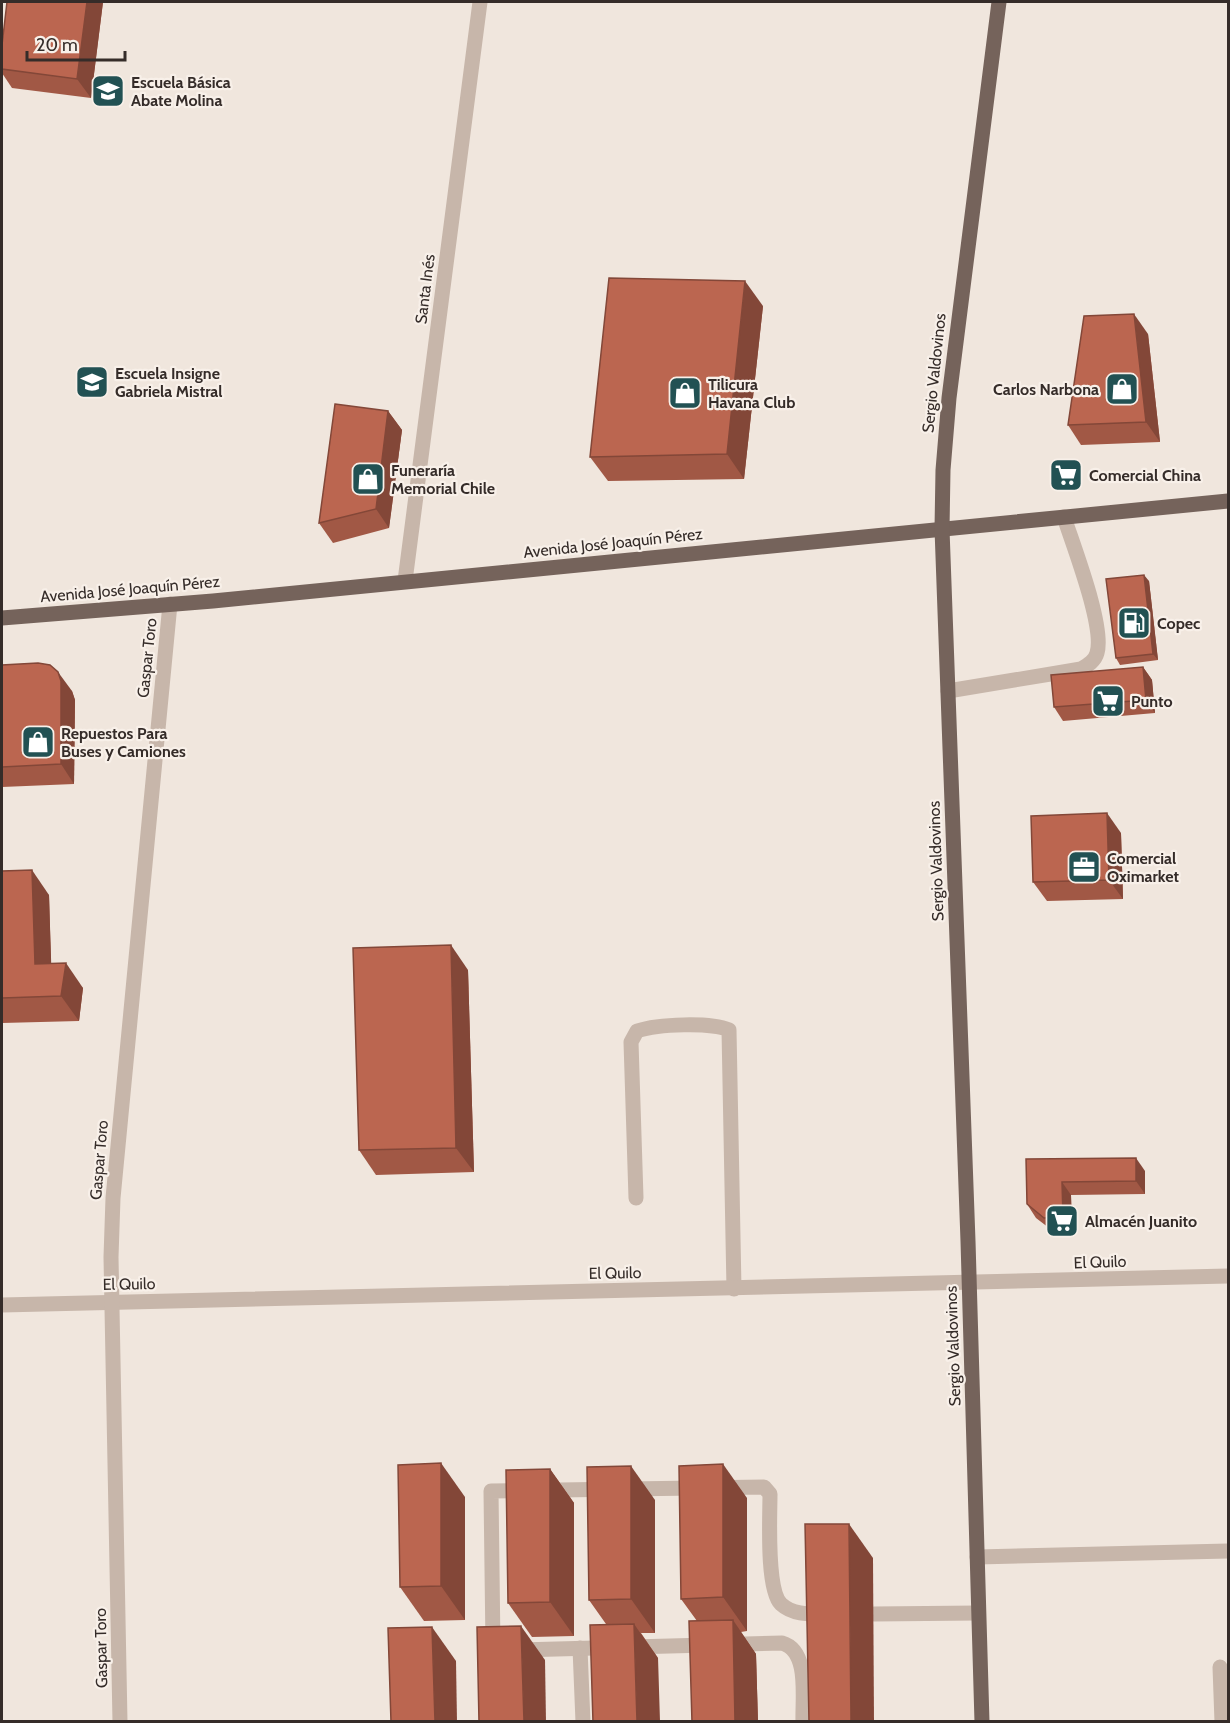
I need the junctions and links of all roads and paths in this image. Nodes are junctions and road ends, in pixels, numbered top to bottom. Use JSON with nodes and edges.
{"nodes":[{"id":1,"x":480,"y":2,"type":"edge"},
{"id":2,"x":999,"y":2,"type":"edge"},
{"id":3,"x":1228,"y":501,"type":"edge"},
{"id":4,"x":1064,"y":517,"type":"junction"},
{"id":5,"x":942,"y":529,"type":"junction"},
{"id":6,"x":405,"y":581,"type":"junction"},
{"id":7,"x":170,"y":604,"type":"junction"},
{"id":8,"x":2,"y":618,"type":"edge"},
{"id":9,"x":948,"y":691,"type":"junction"},
{"id":10,"x":636,"y":1198,"type":"dead end"},
{"id":11,"x":1228,"y":1276,"type":"edge"},
{"id":12,"x":969,"y":1283,"type":"junction"},
{"id":13,"x":734,"y":1289,"type":"junction"},
{"id":14,"x":113,"y":1302,"type":"junction"},
{"id":15,"x":2,"y":1305,"type":"edge"},
{"id":16,"x":1228,"y":1551,"type":"edge"},
{"id":17,"x":977,"y":1557,"type":"junction"},
{"id":18,"x":978,"y":1613,"type":"junction"},
{"id":19,"x":830,"y":1614,"type":"edge"},
{"id":20,"x":874,"y":1614,"type":"dead end"},
{"id":21,"x":580,"y":1648,"type":"junction"},
{"id":22,"x":1220,"y":1667,"type":"dead end"},
{"id":23,"x":120,"y":1722,"type":"edge"},
{"id":24,"x":583,"y":1722,"type":"edge"},
{"id":25,"x":803,"y":1722,"type":"edge"},
{"id":26,"x":982,"y":1722,"type":"edge"},
{"id":27,"x":1222,"y":1722,"type":"edge"}],
"edges":[{"from":1,"to":6,"type":"street","name":"Santa Inés"},
{"from":2,"to":5,"type":"main road","name":"Sergio Valdovinos"},
{"from":3,"to":4,"type":"main road","name":"Avenida José Joaquín Pérez"},
{"from":4,"to":5,"type":"main road","name":"Avenida José Joaquín Pérez"},
{"from":4,"to":9,"type":"street"},
{"from":5,"to":6,"type":"main road","name":"Avenida José Joaquín Pérez"},
{"from":5,"to":9,"type":"main road","name":"Sergio Valdovinos"},
{"from":6,"to":7,"type":"main road","name":"Avenida José Joaquín Pérez"},
{"from":7,"to":8,"type":"main road","name":"Avenida José Joaquín Pérez"},
{"from":7,"to":14,"type":"street","name":"Gaspar Toro"},
{"from":9,"to":12,"type":"main road","name":"Sergio Valdovinos"},
{"from":10,"to":13,"type":"street"},
{"from":11,"to":12,"type":"street","name":"El Quilo"},
{"from":12,"to":13,"type":"street","name":"El Quilo"},
{"from":12,"to":17,"type":"main road","name":"Sergio Valdovinos"},
{"from":13,"to":14,"type":"street","name":"El Quilo"},
{"from":14,"to":15,"type":"street","name":"El Quilo"},
{"from":14,"to":23,"type":"street","name":"Gaspar Toro"},
{"from":16,"to":17,"type":"street"},
{"from":17,"to":18,"type":"main road","name":"Sergio Valdovinos"},
{"from":18,"to":20,"type":"street"},
{"from":18,"to":26,"type":"main road","name":"Sergio Valdovinos"},
{"from":19,"to":21,"type":"street"},
{"from":21,"to":24,"type":"street"},
{"from":21,"to":25,"type":"street"},
{"from":22,"to":27,"type":"street"}]}
